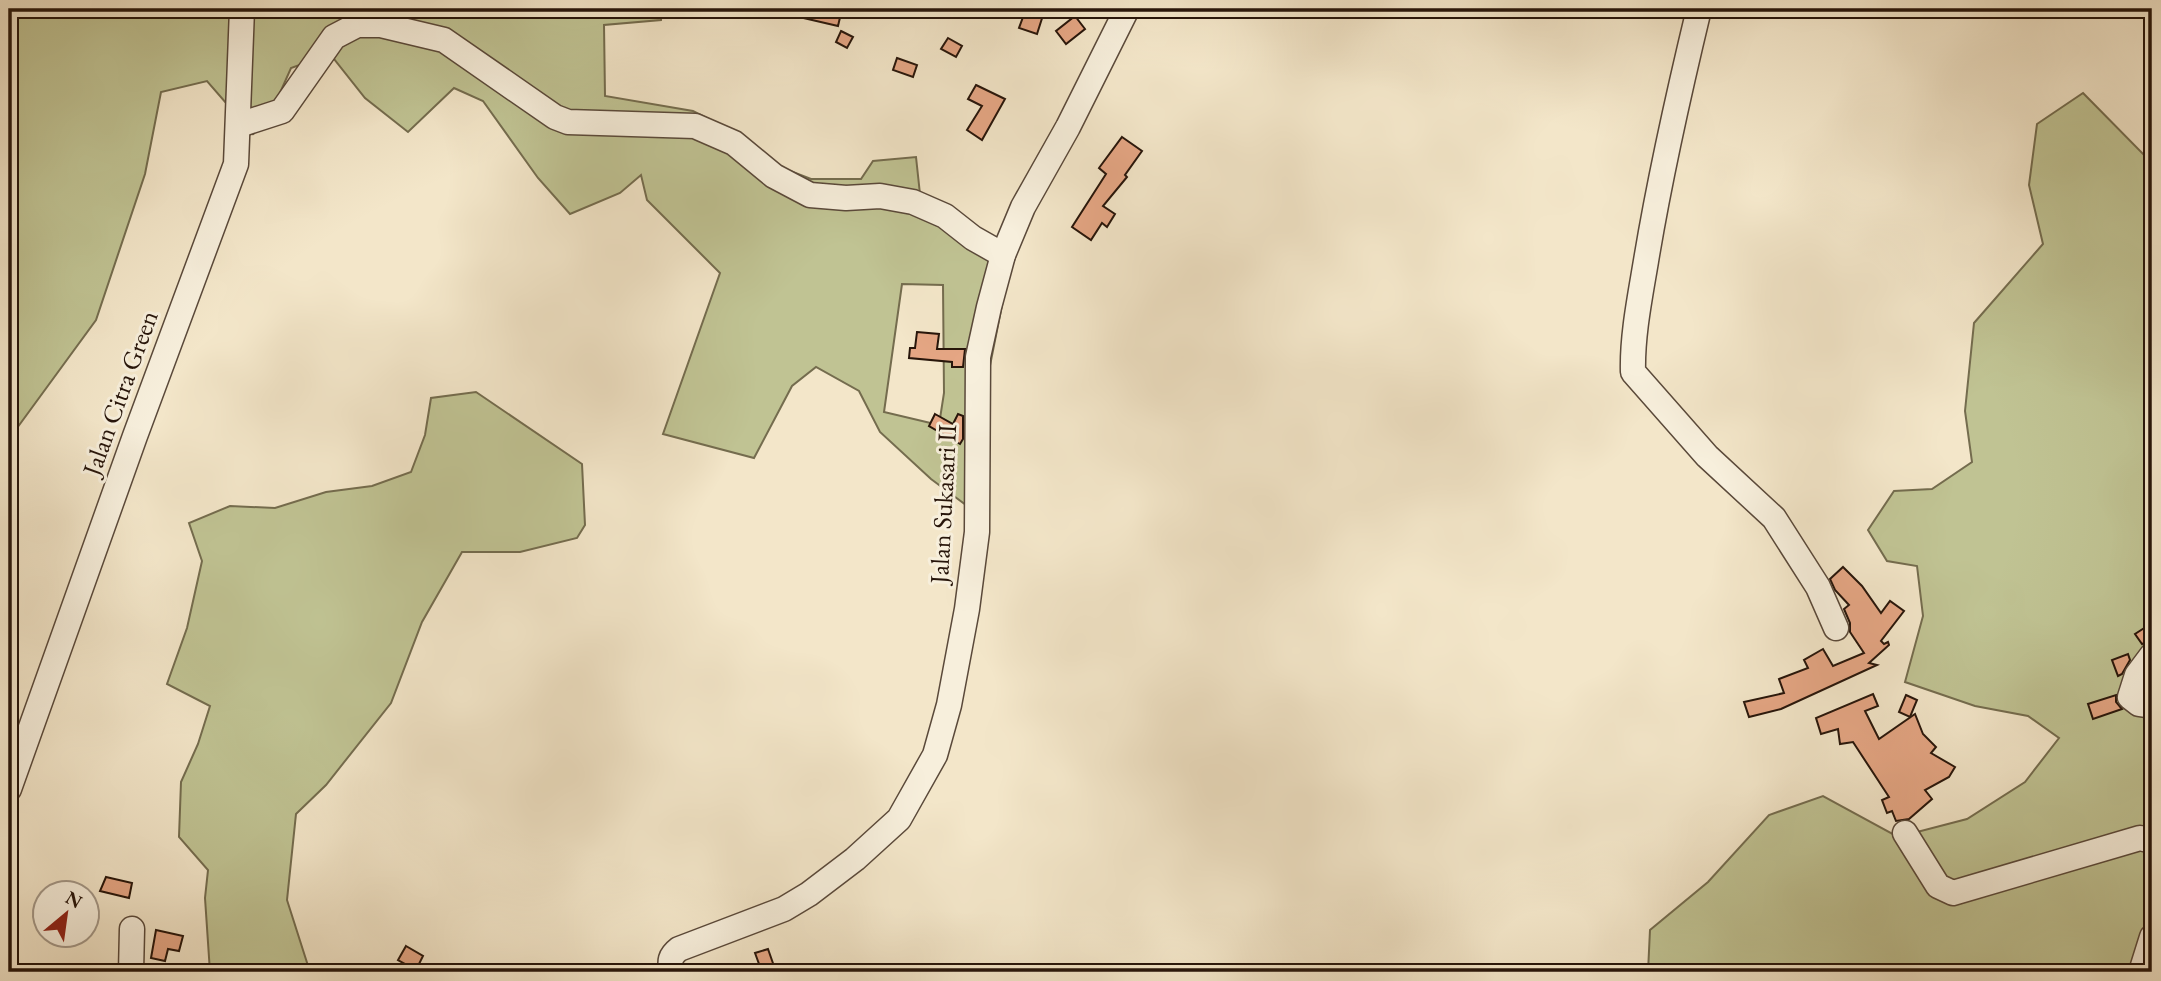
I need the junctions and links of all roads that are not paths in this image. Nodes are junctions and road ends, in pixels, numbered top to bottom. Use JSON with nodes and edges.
{"nodes":[{"id":1,"x":242,"y":9,"type":"edge"},
{"id":2,"x":1127,"y":9,"type":"edge"},
{"id":3,"x":1699,"y":9,"type":"edge"},
{"id":4,"x":239,"y":125,"type":"junction"},
{"id":5,"x":1003,"y":255,"type":"junction"},
{"id":6,"x":1836,"y":628,"type":"dead end"},
{"id":7,"x":2152,"y":655,"type":"edge"},
{"id":8,"x":2152,"y":706,"type":"edge"},
{"id":9,"x":9,"y":789,"type":"edge"},
{"id":10,"x":1905,"y":833,"type":"dead end"},
{"id":11,"x":2152,"y":841,"type":"edge"},
{"id":12,"x":132,"y":929,"type":"dead end"},
{"id":13,"x":2152,"y":937,"type":"edge"},
{"id":14,"x":131,"y":972,"type":"edge"},
{"id":15,"x":671,"y":972,"type":"edge"},
{"id":16,"x":2141,"y":972,"type":"edge"}],
"edges":[{"from":1,"to":4,"type":"street","name":"Jalan Citra Green"},
{"from":2,"to":5,"type":"street","name":"Jalan Sukasari II"},
{"from":3,"to":6,"type":"street"},
{"from":4,"to":5,"type":"street"},
{"from":4,"to":9,"type":"street","name":"Jalan Citra Green"},
{"from":5,"to":15,"type":"street","name":"Jalan Sukasari II"},
{"from":7,"to":8,"type":"street"},
{"from":10,"to":11,"type":"street"},
{"from":12,"to":14,"type":"street"},
{"from":13,"to":16,"type":"street"}]}
